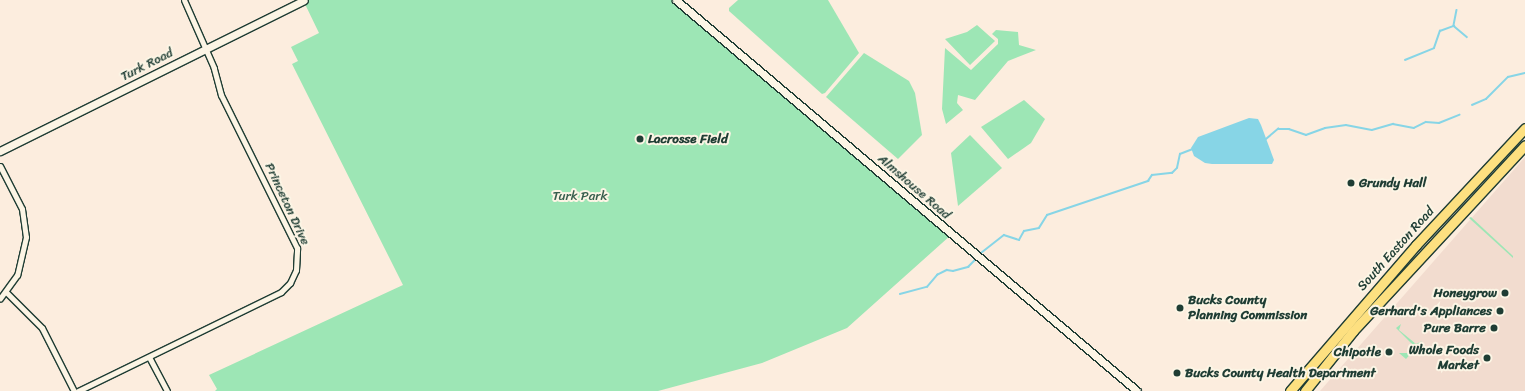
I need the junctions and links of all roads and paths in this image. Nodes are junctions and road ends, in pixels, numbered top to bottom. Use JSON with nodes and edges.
{"nodes":[{"id":1,"x":184,"y":0,"type":"edge"},
{"id":2,"x":304,"y":0,"type":"edge"},
{"id":3,"x":676,"y":0,"type":"edge"},
{"id":4,"x":205,"y":49,"type":"junction"},
{"id":5,"x":1525,"y":128,"type":"edge"},
{"id":6,"x":1525,"y":145,"type":"edge"},
{"id":7,"x":0,"y":151,"type":"edge"},
{"id":8,"x":0,"y":166,"type":"edge"},
{"id":9,"x":6,"y":292,"type":"junction"},
{"id":10,"x":0,"y":298,"type":"edge"},
{"id":11,"x":148,"y":357,"type":"junction"},
{"id":12,"x":74,"y":391,"type":"edge"},
{"id":13,"x":78,"y":391,"type":"edge"},
{"id":14,"x":166,"y":391,"type":"edge"},
{"id":15,"x":1137,"y":391,"type":"edge"},
{"id":16,"x":1290,"y":391,"type":"edge"},
{"id":17,"x":1305,"y":391,"type":"edge"}],
"edges":[{"from":1,"to":4,"type":"street","name":"Princeton Drive"},
{"from":2,"to":4,"type":"street","name":"Turk Road"},
{"from":3,"to":15,"type":"street","name":"Almshouse Road"},
{"from":4,"to":7,"type":"street","name":"Turk Road"},
{"from":4,"to":11,"type":"street","name":"Princeton Drive"},
{"from":5,"to":16,"type":"highway","name":"South Easton Road"},
{"from":6,"to":17,"type":"highway","name":"South Easton Road"},
{"from":8,"to":9,"type":"street"},
{"from":9,"to":10,"type":"street"},
{"from":9,"to":12,"type":"street"},
{"from":11,"to":13,"type":"street","name":"Princeton Drive"},
{"from":11,"to":14,"type":"street"}]}
